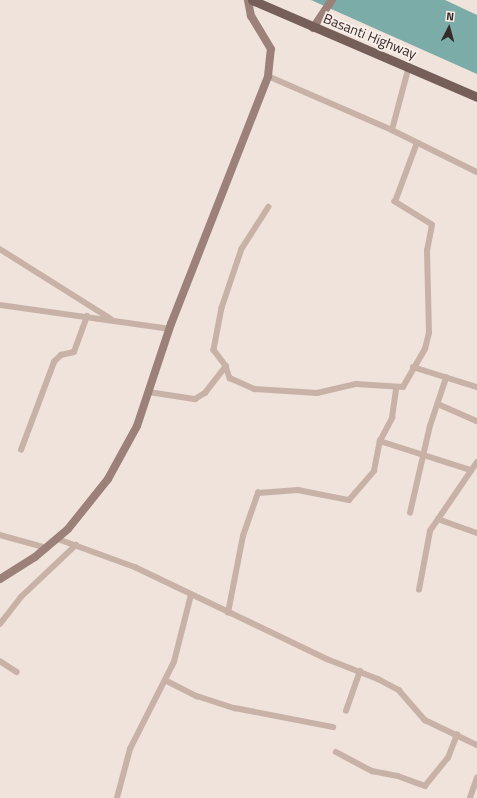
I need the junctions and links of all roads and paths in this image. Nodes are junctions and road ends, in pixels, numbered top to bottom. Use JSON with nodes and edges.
{"nodes":[{"id":1,"x":248,"y":0,"type":"edge"},
{"id":2,"x":252,"y":0,"type":"edge"},
{"id":3,"x":332,"y":0,"type":"edge"},
{"id":4,"x":313,"y":28,"type":"junction"},
{"id":5,"x":408,"y":66,"type":"junction"},
{"id":6,"x":268,"y":76,"type":"junction"},
{"id":7,"x":477,"y":97,"type":"edge"},
{"id":8,"x":392,"y":130,"type":"junction"},
{"id":9,"x":417,"y":143,"type":"junction"},
{"id":10,"x":477,"y":172,"type":"edge"},
{"id":11,"x":269,"y":207,"type":"dead end"},
{"id":12,"x":0,"y":249,"type":"edge"},
{"id":13,"x":0,"y":305,"type":"edge"},
{"id":14,"x":87,"y":316,"type":"junction"},
{"id":15,"x":113,"y":320,"type":"junction"},
{"id":16,"x":170,"y":329,"type":"junction"},
{"id":17,"x":226,"y":366,"type":"junction"},
{"id":18,"x":413,"y":368,"type":"junction"},
{"id":19,"x":446,"y":378,"type":"junction"},
{"id":20,"x":477,"y":387,"type":"edge"},
{"id":21,"x":396,"y":388,"type":"junction"},
{"id":22,"x":149,"y":392,"type":"junction"},
{"id":23,"x":438,"y":404,"type":"junction"},
{"id":24,"x":477,"y":421,"type":"edge"},
{"id":25,"x":380,"y":441,"type":"junction"},
{"id":26,"x":21,"y":450,"type":"dead end"},
{"id":27,"x":424,"y":453,"type":"junction"},
{"id":28,"x":477,"y":462,"type":"edge"},
{"id":29,"x":471,"y":470,"type":"junction"},
{"id":30,"x":410,"y":513,"type":"dead end"},
{"id":31,"x":438,"y":519,"type":"junction"},
{"id":32,"x":477,"y":533,"type":"edge"},
{"id":33,"x":0,"y":535,"type":"edge"},
{"id":34,"x":58,"y":539,"type":"junction"},
{"id":35,"x":76,"y":545,"type":"junction"},
{"id":36,"x":47,"y":548,"type":"junction"},
{"id":37,"x":0,"y":579,"type":"edge"},
{"id":38,"x":419,"y":590,"type":"dead end"},
{"id":39,"x":190,"y":595,"type":"junction"},
{"id":40,"x":228,"y":613,"type":"junction"},
{"id":41,"x":0,"y":624,"type":"edge"},
{"id":42,"x":0,"y":661,"type":"edge"},
{"id":43,"x":360,"y":671,"type":"junction"},
{"id":44,"x":17,"y":672,"type":"dead end"},
{"id":45,"x":167,"y":681,"type":"junction"},
{"id":46,"x":346,"y":711,"type":"dead end"},
{"id":47,"x":333,"y":727,"type":"dead end"},
{"id":48,"x":457,"y":735,"type":"junction"},
{"id":49,"x":477,"y":745,"type":"edge"},
{"id":50,"x":336,"y":752,"type":"dead end"},
{"id":51,"x":477,"y":778,"type":"edge"},
{"id":52,"x":117,"y":798,"type":"edge"},
{"id":53,"x":470,"y":798,"type":"edge"}],
"edges":[{"from":1,"to":6,"type":"main road"},
{"from":2,"to":4,"type":"main road","name":"Basanti Highway"},
{"from":3,"to":4,"type":"main road"},
{"from":4,"to":5,"type":"main road","name":"Basanti Highway"},
{"from":5,"to":7,"type":"main road","name":"Basanti Highway"},
{"from":5,"to":8,"type":"street"},
{"from":6,"to":8,"type":"street"},
{"from":6,"to":16,"type":"main road"},
{"from":8,"to":9,"type":"street"},
{"from":9,"to":10,"type":"street"},
{"from":9,"to":18,"type":"street"},
{"from":11,"to":17,"type":"street"},
{"from":12,"to":15,"type":"street"},
{"from":13,"to":14,"type":"street"},
{"from":14,"to":15,"type":"street"},
{"from":14,"to":26,"type":"street"},
{"from":15,"to":16,"type":"street"},
{"from":16,"to":22,"type":"main road"},
{"from":17,"to":21,"type":"street"},
{"from":17,"to":22,"type":"street"},
{"from":18,"to":19,"type":"street"},
{"from":18,"to":21,"type":"street"},
{"from":19,"to":20,"type":"street"},
{"from":19,"to":23,"type":"street"},
{"from":21,"to":25,"type":"street"},
{"from":22,"to":34,"type":"main road"},
{"from":23,"to":24,"type":"street"},
{"from":23,"to":27,"type":"street"},
{"from":25,"to":27,"type":"street"},
{"from":25,"to":40,"type":"street"},
{"from":27,"to":29,"type":"street"},
{"from":27,"to":30,"type":"street"},
{"from":28,"to":29,"type":"street"},
{"from":29,"to":31,"type":"street"},
{"from":31,"to":32,"type":"street"},
{"from":31,"to":38,"type":"street"},
{"from":33,"to":36,"type":"street"},
{"from":34,"to":35,"type":"street"},
{"from":34,"to":36,"type":"main road"},
{"from":35,"to":39,"type":"street"},
{"from":35,"to":41,"type":"street"},
{"from":36,"to":37,"type":"main road"},
{"from":39,"to":40,"type":"street"},
{"from":39,"to":45,"type":"street"},
{"from":40,"to":43,"type":"street"},
{"from":42,"to":44,"type":"street"},
{"from":43,"to":46,"type":"street"},
{"from":43,"to":48,"type":"street"},
{"from":45,"to":47,"type":"street"},
{"from":45,"to":52,"type":"street"},
{"from":48,"to":49,"type":"street"},
{"from":48,"to":50,"type":"street"},
{"from":51,"to":53,"type":"street"}]}
